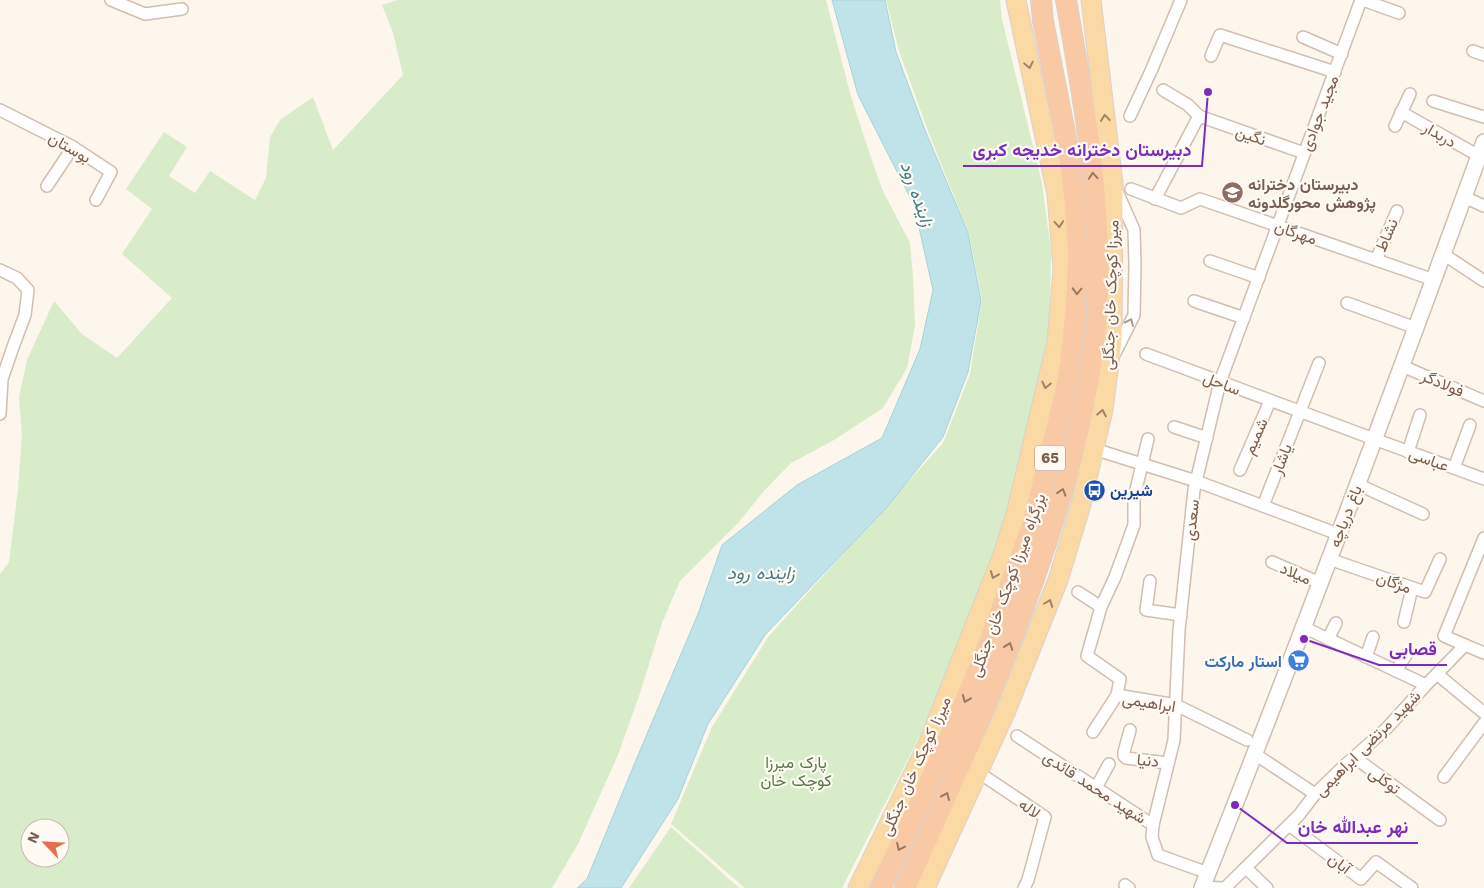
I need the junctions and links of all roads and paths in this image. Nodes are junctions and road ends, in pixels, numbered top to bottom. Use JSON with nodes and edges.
{"nodes":[{"id":1,"x":111,"y":0,"type":"edge"},
{"id":2,"x":1016,"y":0,"type":"edge"},
{"id":3,"x":1028,"y":0,"type":"edge"},
{"id":4,"x":1041,"y":0,"type":"edge"},
{"id":5,"x":1091,"y":0,"type":"edge"},
{"id":6,"x":1181,"y":0,"type":"edge"},
{"id":7,"x":1362,"y":0,"type":"edge"},
{"id":8,"x":1068,"y":5,"type":"edge"},
{"id":9,"x":182,"y":9,"type":"dead end"},
{"id":10,"x":1398,"y":13,"type":"dead end"},
{"id":11,"x":1303,"y":37,"type":"dead end"},
{"id":12,"x":1342,"y":54,"type":"junction"},
{"id":13,"x":1211,"y":56,"type":"dead end"},
{"id":14,"x":1335,"y":72,"type":"junction"},
{"id":15,"x":1163,"y":90,"type":"dead end"},
{"id":16,"x":1410,"y":94,"type":"dead end"},
{"id":17,"x":1058,"y":96,"type":"junction"},
{"id":18,"x":1433,"y":101,"type":"dead end"},
{"id":19,"x":0,"y":110,"type":"edge"},
{"id":20,"x":1401,"y":112,"type":"junction"},
{"id":21,"x":1130,"y":116,"type":"dead end"},
{"id":22,"x":1199,"y":116,"type":"junction"},
{"id":23,"x":1484,"y":117,"type":"edge"},
{"id":24,"x":1395,"y":126,"type":"dead end"},
{"id":25,"x":1484,"y":142,"type":"edge"},
{"id":26,"x":73,"y":146,"type":"junction"},
{"id":27,"x":1304,"y":153,"type":"junction"},
{"id":28,"x":1479,"y":156,"type":"junction"},
{"id":29,"x":47,"y":186,"type":"dead end"},
{"id":30,"x":1122,"y":186,"type":"junction"},
{"id":31,"x":1464,"y":197,"type":"junction"},
{"id":32,"x":1155,"y":198,"type":"junction"},
{"id":33,"x":96,"y":200,"type":"dead end"},
{"id":34,"x":1484,"y":206,"type":"edge"},
{"id":35,"x":1397,"y":211,"type":"dead end"},
{"id":36,"x":1279,"y":226,"type":"junction"},
{"id":37,"x":1443,"y":254,"type":"junction"},
{"id":38,"x":1376,"y":260,"type":"junction"},
{"id":39,"x":1210,"y":261,"type":"dead end"},
{"id":40,"x":0,"y":270,"type":"edge"},
{"id":41,"x":1259,"y":278,"type":"junction"},
{"id":42,"x":1434,"y":280,"type":"junction"},
{"id":43,"x":1484,"y":281,"type":"edge"},
{"id":44,"x":1194,"y":301,"type":"dead end"},
{"id":45,"x":1347,"y":303,"type":"dead end"},
{"id":46,"x":1244,"y":318,"type":"junction"},
{"id":47,"x":1416,"y":328,"type":"junction"},
{"id":48,"x":1146,"y":354,"type":"dead end"},
{"id":49,"x":1319,"y":363,"type":"dead end"},
{"id":50,"x":1402,"y":366,"type":"junction"},
{"id":51,"x":1220,"y":382,"type":"junction"},
{"id":52,"x":1270,"y":401,"type":"junction"},
{"id":53,"x":1484,"y":401,"type":"edge"},
{"id":54,"x":1299,"y":412,"type":"junction"},
{"id":55,"x":0,"y":414,"type":"edge"},
{"id":56,"x":1420,"y":415,"type":"dead end"},
{"id":57,"x":1470,"y":425,"type":"dead end"},
{"id":58,"x":1174,"y":427,"type":"dead end"},
{"id":59,"x":1207,"y":438,"type":"junction"},
{"id":60,"x":1148,"y":439,"type":"dead end"},
{"id":61,"x":1374,"y":440,"type":"junction"},
{"id":62,"x":1094,"y":449,"type":"junction"},
{"id":63,"x":1408,"y":452,"type":"junction"},
{"id":64,"x":1141,"y":464,"type":"junction"},
{"id":65,"x":1454,"y":468,"type":"junction"},
{"id":66,"x":1240,"y":470,"type":"dead end"},
{"id":67,"x":1484,"y":479,"type":"edge"},
{"id":68,"x":1196,"y":481,"type":"junction"},
{"id":69,"x":1357,"y":484,"type":"junction"},
{"id":70,"x":1264,"y":506,"type":"junction"},
{"id":71,"x":1423,"y":514,"type":"dead end"},
{"id":72,"x":1338,"y":534,"type":"junction"},
{"id":73,"x":1484,"y":538,"type":"edge"},
{"id":74,"x":1329,"y":558,"type":"junction"},
{"id":75,"x":1440,"y":559,"type":"dead end"},
{"id":76,"x":1272,"y":562,"type":"dead end"},
{"id":77,"x":1150,"y":581,"type":"dead end"},
{"id":78,"x":1320,"y":583,"type":"junction"},
{"id":79,"x":1412,"y":588,"type":"junction"},
{"id":80,"x":1078,"y":592,"type":"dead end"},
{"id":81,"x":1101,"y":607,"type":"junction"},
{"id":82,"x":1181,"y":615,"type":"junction"},
{"id":83,"x":1404,"y":622,"type":"dead end"},
{"id":84,"x":1336,"y":623,"type":"dead end"},
{"id":85,"x":1303,"y":627,"type":"junction"},
{"id":86,"x":1373,"y":637,"type":"dead end"},
{"id":87,"x":1328,"y":639,"type":"junction"},
{"id":88,"x":1465,"y":646,"type":"junction"},
{"id":89,"x":1484,"y":653,"type":"edge"},
{"id":90,"x":1406,"y":655,"type":"dead end"},
{"id":91,"x":1366,"y":656,"type":"junction"},
{"id":92,"x":1396,"y":671,"type":"junction"},
{"id":93,"x":1436,"y":674,"type":"junction"},
{"id":94,"x":1426,"y":685,"type":"junction"},
{"id":95,"x":1117,"y":695,"type":"junction"},
{"id":96,"x":1176,"y":705,"type":"junction"},
{"id":97,"x":1484,"y":713,"type":"edge"},
{"id":98,"x":1484,"y":723,"type":"edge"},
{"id":99,"x":1130,"y":730,"type":"dead end"},
{"id":100,"x":1093,"y":732,"type":"dead end"},
{"id":101,"x":1017,"y":736,"type":"dead end"},
{"id":102,"x":1247,"y":740,"type":"dead end"},
{"id":103,"x":1255,"y":754,"type":"junction"},
{"id":104,"x":1354,"y":757,"type":"junction"},
{"id":105,"x":1168,"y":763,"type":"junction"},
{"id":106,"x":1108,"y":764,"type":"dead end"},
{"id":107,"x":978,"y":772,"type":"junction"},
{"id":108,"x":1444,"y":776,"type":"dead end"},
{"id":109,"x":1096,"y":788,"type":"junction"},
{"id":110,"x":1315,"y":794,"type":"junction"},
{"id":111,"x":1440,"y":820,"type":"dead end"},
{"id":112,"x":1153,"y":825,"type":"junction"},
{"id":113,"x":1289,"y":825,"type":"junction"},
{"id":114,"x":1246,"y":868,"type":"junction"},
{"id":115,"x":1208,"y":873,"type":"junction"},
{"id":116,"x":1029,"y":885,"type":"edge"},
{"id":117,"x":858,"y":888,"type":"edge"},
{"id":118,"x":881,"y":888,"type":"edge"},
{"id":119,"x":905,"y":888,"type":"edge"},
{"id":120,"x":924,"y":888,"type":"edge"},
{"id":121,"x":1202,"y":888,"type":"edge"},
{"id":122,"x":1224,"y":888,"type":"edge"},
{"id":123,"x":1267,"y":888,"type":"edge"},
{"id":124,"x":1412,"y":888,"type":"edge"}],
"edges":[{"from":1,"to":9,"type":"street"},
{"from":2,"to":117,"type":"main road","name":"میرزا کوچک خان جنگلی","one_way":true},
{"from":3,"to":17,"type":"highway"},
{"from":4,"to":17,"type":"highway","name":"بزرگراه میرزا کوچک خان جنگلی","number":"65"},
{"from":30,"to":5,"type":"main road","name":"میرزا کوچک خان جنگلی","one_way":true},
{"from":6,"to":21,"type":"street"},
{"from":7,"to":10,"type":"street"},
{"from":7,"to":12,"type":"street","name":"مجید جوادی"},
{"from":119,"to":8,"type":"highway","name":"بزرگراه میرزا کوچک خان جنگلی","number":"65","one_way":true},
{"from":11,"to":12,"type":"street"},
{"from":12,"to":14,"type":"street","name":"مجید جوادی"},
{"from":13,"to":14,"type":"street"},
{"from":14,"to":27,"type":"street","name":"مجید جوادی"},
{"from":15,"to":22,"type":"street"},
{"from":16,"to":20,"type":"street"},
{"from":17,"to":118,"type":"highway","name":"بزرگراه میرزا کوچک خان جنگلی","number":"65","one_way":true},
{"from":18,"to":23,"type":"street"},
{"from":19,"to":26,"type":"street","name":"بوستان"},
{"from":20,"to":24,"type":"street"},
{"from":20,"to":28,"type":"street","name":"دربدار"},
{"from":22,"to":27,"type":"street","name":"نگین"},
{"from":22,"to":32,"type":"street"},
{"from":25,"to":28,"type":"street","name":"باغ دریاچه"},
{"from":26,"to":29,"type":"street"},
{"from":26,"to":33,"type":"street","name":"بوستان"},
{"from":27,"to":36,"type":"street","name":"مجید جوادی"},
{"from":28,"to":31,"type":"street","name":"باغ دریاچه"},
{"from":30,"to":32,"type":"street","name":"مهرگان"},
{"from":62,"to":30,"type":"main road","name":"میرزا کوچک خان جنگلی","one_way":true},
{"from":31,"to":34,"type":"street"},
{"from":31,"to":37,"type":"street","name":"باغ دریاچه"},
{"from":32,"to":36,"type":"street","name":"مهرگان"},
{"from":35,"to":38,"type":"street","name":"نشاط"},
{"from":36,"to":38,"type":"street","name":"مهرگان"},
{"from":36,"to":41,"type":"street","name":"سعدی"},
{"from":37,"to":42,"type":"street","name":"باغ دریاچه"},
{"from":37,"to":43,"type":"street"},
{"from":38,"to":42,"type":"street","name":"مهرگان"},
{"from":39,"to":41,"type":"street"},
{"from":40,"to":55,"type":"street"},
{"from":41,"to":46,"type":"street","name":"سعدی"},
{"from":42,"to":47,"type":"street","name":"باغ دریاچه"},
{"from":44,"to":46,"type":"street"},
{"from":45,"to":47,"type":"street"},
{"from":46,"to":51,"type":"street","name":"سعدی"},
{"from":47,"to":50,"type":"street","name":"باغ دریاچه"},
{"from":48,"to":51,"type":"street","name":"ساحل"},
{"from":49,"to":54,"type":"street"},
{"from":50,"to":53,"type":"street","name":"فولادگر"},
{"from":50,"to":61,"type":"street","name":"باغ دریاچه"},
{"from":51,"to":52,"type":"street","name":"ساحل"},
{"from":51,"to":59,"type":"street","name":"سعدی"},
{"from":52,"to":54,"type":"street","name":"ساحل"},
{"from":52,"to":66,"type":"street","name":"شمیم"},
{"from":54,"to":61,"type":"street","name":"ساحل"},
{"from":54,"to":70,"type":"street","name":"یاشار"},
{"from":56,"to":63,"type":"street"},
{"from":57,"to":65,"type":"street"},
{"from":58,"to":59,"type":"street"},
{"from":59,"to":68,"type":"street","name":"سعدی"},
{"from":60,"to":64,"type":"street"},
{"from":61,"to":63,"type":"street","name":"عباسی"},
{"from":61,"to":69,"type":"street","name":"باغ دریاچه"},
{"from":62,"to":64,"type":"street"},
{"from":107,"to":62,"type":"main road","name":"میرزا کوچک خان جنگلی","one_way":true},
{"from":63,"to":65,"type":"street","name":"عباسی"},
{"from":64,"to":68,"type":"street"},
{"from":64,"to":81,"type":"street"},
{"from":65,"to":67,"type":"street","name":"عباسی"},
{"from":68,"to":70,"type":"street"},
{"from":68,"to":82,"type":"street","name":"سعدی"},
{"from":69,"to":71,"type":"street"},
{"from":69,"to":72,"type":"street","name":"باغ دریاچه"},
{"from":70,"to":72,"type":"street"},
{"from":72,"to":74,"type":"street","name":"باغ دریاچه"},
{"from":73,"to":88,"type":"street"},
{"from":74,"to":78,"type":"street","name":"باغ دریاچه"},
{"from":74,"to":79,"type":"street","name":"مژگان"},
{"from":75,"to":79,"type":"street","name":"مژگان"},
{"from":76,"to":78,"type":"street","name":"میلاد"},
{"from":77,"to":82,"type":"street"},
{"from":78,"to":85,"type":"street","name":"باغ دریاچه"},
{"from":79,"to":83,"type":"street"},
{"from":80,"to":81,"type":"street"},
{"from":81,"to":95,"type":"street"},
{"from":82,"to":96,"type":"street","name":"سعدی"},
{"from":84,"to":87,"type":"street"},
{"from":85,"to":87,"type":"street"},
{"from":85,"to":103,"type":"street","name":"باغ دریاچه"},
{"from":86,"to":91,"type":"street"},
{"from":87,"to":91,"type":"street"},
{"from":88,"to":89,"type":"street"},
{"from":88,"to":93,"type":"street","name":"شهید مرتضی ابراهیمی"},
{"from":90,"to":92,"type":"street"},
{"from":91,"to":92,"type":"street"},
{"from":92,"to":94,"type":"street"},
{"from":93,"to":94,"type":"street","name":"شهید مرتضی ابراهیمی"},
{"from":93,"to":97,"type":"street"},
{"from":94,"to":104,"type":"street","name":"شهید مرتضی ابراهیمی"},
{"from":95,"to":96,"type":"street","name":"ابراهیمی"},
{"from":95,"to":100,"type":"street","name":"ابراهیمی"},
{"from":96,"to":102,"type":"street","name":"ابراهیمی"},
{"from":96,"to":105,"type":"street","name":"سعدی"},
{"from":98,"to":108,"type":"street"},
{"from":99,"to":105,"type":"street","name":"دنیا"},
{"from":101,"to":109,"type":"street","name":"شهید محمد قائدی"},
{"from":103,"to":110,"type":"street"},
{"from":103,"to":115,"type":"street","name":"باغ دریاچه"},
{"from":104,"to":110,"type":"street","name":"شهید مرتضی ابراهیمی"},
{"from":104,"to":111,"type":"street","name":"توکلی"},
{"from":105,"to":112,"type":"street","name":"سعدی"},
{"from":106,"to":109,"type":"street"},
{"from":107,"to":116,"type":"street","name":"لاله"},
{"from":107,"to":120,"type":"main road","name":"میرزا کوچک خان جنگلی"},
{"from":109,"to":112,"type":"street","name":"شهید محمد قائدی"},
{"from":110,"to":113,"type":"street","name":"شهید مرتضی ابراهیمی"},
{"from":112,"to":115,"type":"street","name":"شهید محمد قائدی"},
{"from":113,"to":114,"type":"street","name":"شهید مرتضی ابراهیمی"},
{"from":113,"to":124,"type":"street","name":"آبان"},
{"from":114,"to":122,"type":"street","name":"شهید مرتضی ابراهیمی"},
{"from":114,"to":123,"type":"street"},
{"from":115,"to":121,"type":"street","name":"باغ دریاچه"},
{"from":121,"to":122,"type":"street","name":"شهید مرتضی ابراهیمی"}]}
